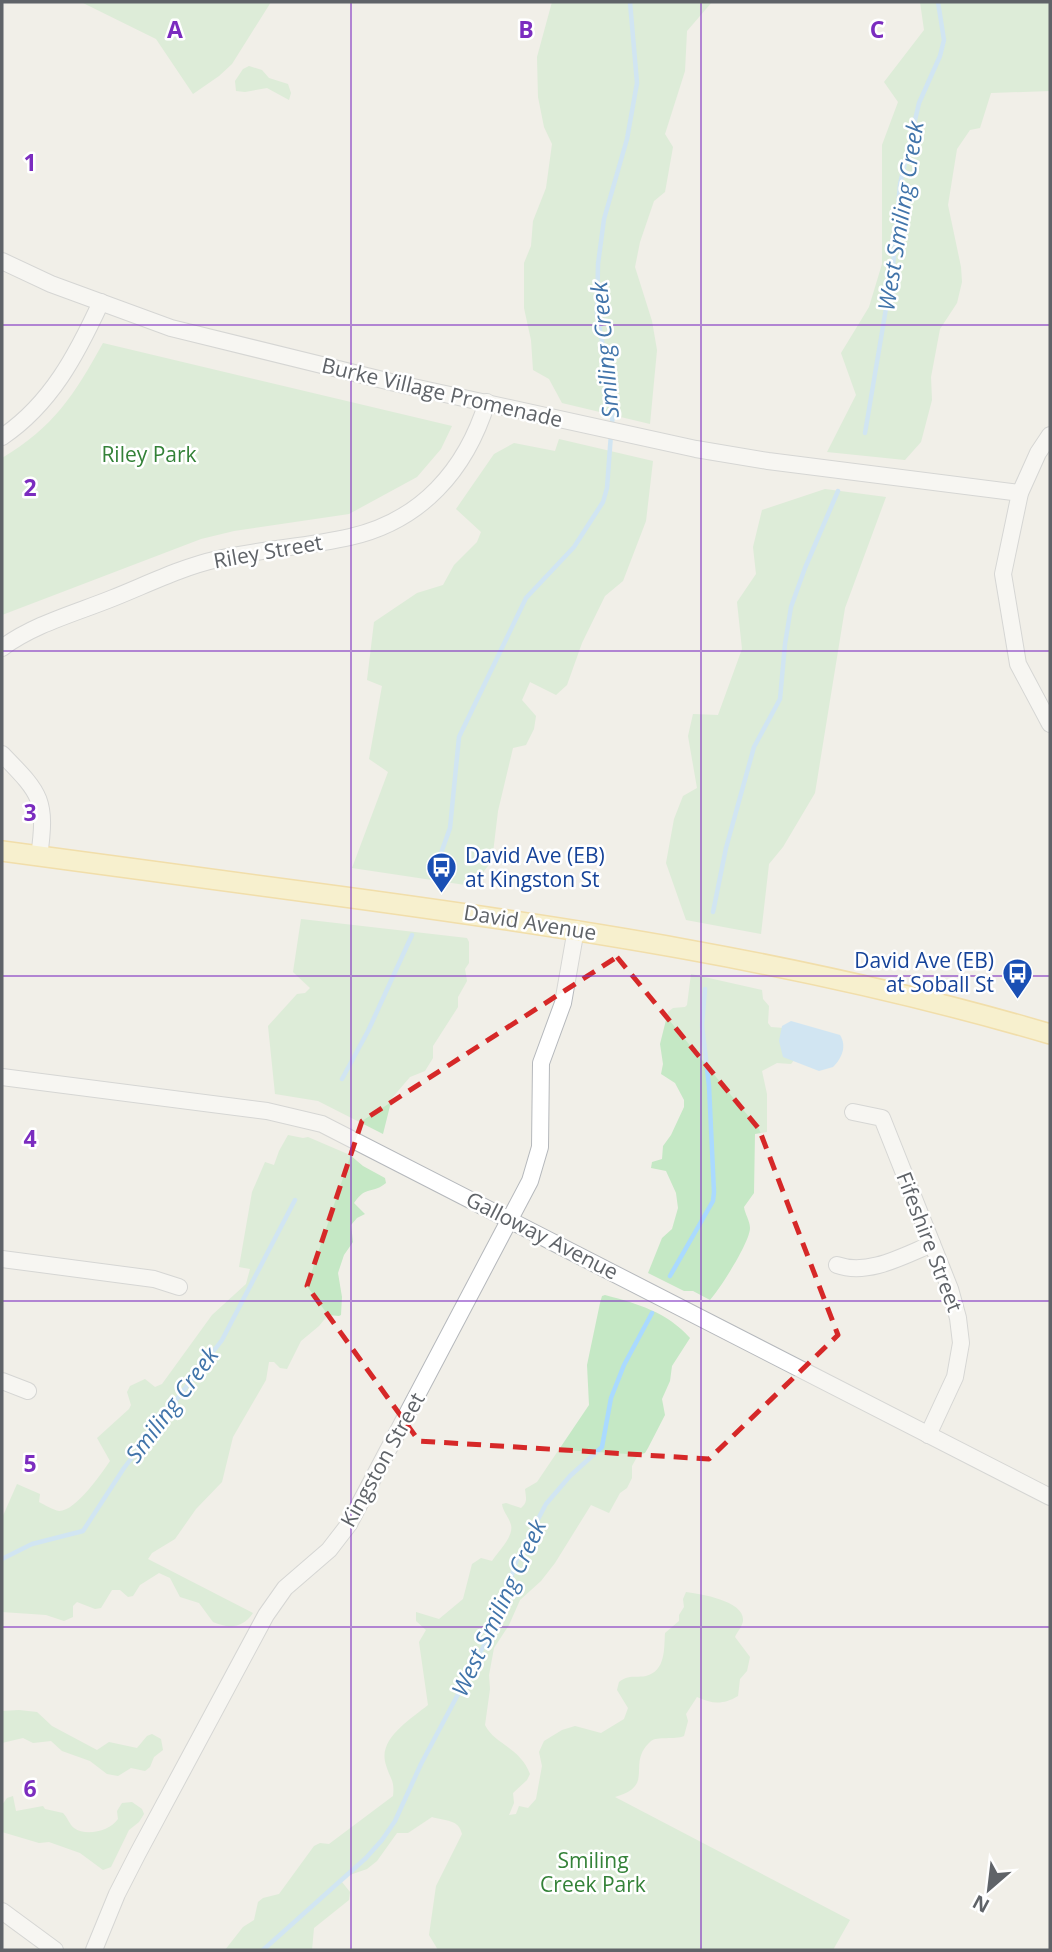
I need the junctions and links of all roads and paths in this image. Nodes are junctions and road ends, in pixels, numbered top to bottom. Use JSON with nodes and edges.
{"nodes":[{"id":1,"x":2,"y":261,"type":"edge"},
{"id":2,"x":101,"y":302,"type":"junction"},
{"id":3,"x":487,"y":402,"type":"junction"},
{"id":4,"x":1050,"y":435,"type":"edge"},
{"id":5,"x":2,"y":437,"type":"edge"},
{"id":6,"x":1020,"y":492,"type":"junction"},
{"id":7,"x":2,"y":648,"type":"edge"},
{"id":8,"x":1050,"y":724,"type":"edge"},
{"id":9,"x":2,"y":754,"type":"edge"},
{"id":10,"x":2,"y":851,"type":"edge"},
{"id":11,"x":39,"y":857,"type":"junction"},
{"id":12,"x":576,"y":929,"type":"junction"},
{"id":13,"x":1050,"y":1034,"type":"edge"},
{"id":14,"x":2,"y":1077,"type":"edge"},
{"id":15,"x":853,"y":1112,"type":"dead end"},
{"id":16,"x":511,"y":1219,"type":"junction"},
{"id":17,"x":932,"y":1244,"type":"junction"},
{"id":18,"x":2,"y":1259,"type":"edge"},
{"id":19,"x":837,"y":1265,"type":"dead end"},
{"id":20,"x":179,"y":1287,"type":"dead end"},
{"id":21,"x":2,"y":1381,"type":"edge"},
{"id":22,"x":28,"y":1391,"type":"dead end"},
{"id":23,"x":928,"y":1435,"type":"junction"},
{"id":24,"x":1050,"y":1497,"type":"edge"},
{"id":25,"x":2,"y":1911,"type":"edge"},
{"id":26,"x":55,"y":1950,"type":"edge"},
{"id":27,"x":94,"y":1950,"type":"edge"}],
"edges":[{"from":1,"to":2,"type":"street","name":"Burke Village Promenade"},
{"from":2,"to":3,"type":"street","name":"Burke Village Promenade"},
{"from":2,"to":5,"type":"street"},
{"from":3,"to":6,"type":"street","name":"Burke Village Promenade"},
{"from":3,"to":7,"type":"street","name":"Riley Street"},
{"from":4,"to":6,"type":"street"},
{"from":6,"to":8,"type":"street"},
{"from":9,"to":11,"type":"street"},
{"from":10,"to":11,"type":"main road","name":"David Avenue"},
{"from":11,"to":12,"type":"main road","name":"David Avenue"},
{"from":12,"to":13,"type":"main road","name":"David Avenue"},
{"from":12,"to":16,"type":"street","name":"Kingston Street"},
{"from":14,"to":16,"type":"street","name":"Galloway Avenue"},
{"from":15,"to":17,"type":"street","name":"Fifeshire Street"},
{"from":16,"to":23,"type":"street","name":"Galloway Avenue"},
{"from":16,"to":27,"type":"street","name":"Kingston Street"},
{"from":17,"to":19,"type":"street"},
{"from":17,"to":23,"type":"street","name":"Fifeshire Street"},
{"from":18,"to":20,"type":"street"},
{"from":21,"to":22,"type":"street"},
{"from":23,"to":24,"type":"street","name":"Galloway Avenue"},
{"from":25,"to":26,"type":"street"}]}
